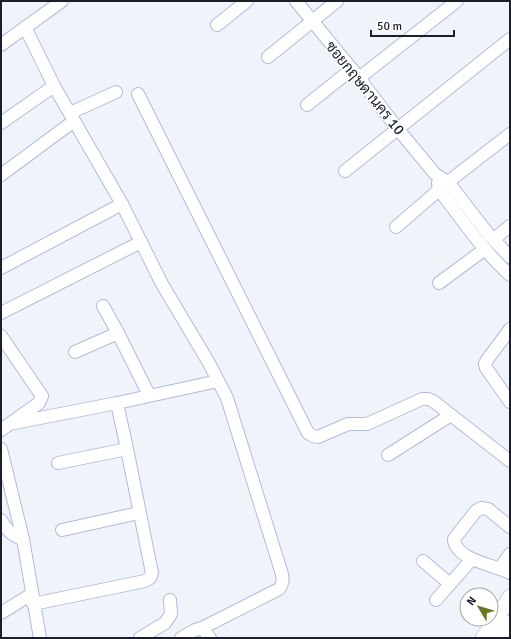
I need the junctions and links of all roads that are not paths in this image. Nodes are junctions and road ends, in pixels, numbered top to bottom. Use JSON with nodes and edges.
{"nodes":[{"id":1,"x":62,"y":1,"type":"edge"},
{"id":2,"x":247,"y":1,"type":"edge"},
{"id":3,"x":296,"y":1,"type":"edge"},
{"id":4,"x":337,"y":1,"type":"edge"},
{"id":5,"x":457,"y":1,"type":"edge"},
{"id":6,"x":311,"y":21,"type":"junction"},
{"id":7,"x":217,"y":25,"type":"dead end"},
{"id":8,"x":25,"y":27,"type":"junction"},
{"id":9,"x":510,"y":39,"type":"edge"},
{"id":10,"x":1,"y":45,"type":"edge"},
{"id":11,"x":268,"y":57,"type":"dead end"},
{"id":12,"x":356,"y":74,"type":"junction"},
{"id":13,"x":54,"y":86,"type":"junction"},
{"id":14,"x":116,"y":92,"type":"dead end"},
{"id":15,"x":138,"y":94,"type":"dead end"},
{"id":16,"x":308,"y":105,"type":"dead end"},
{"id":17,"x":72,"y":117,"type":"junction"},
{"id":18,"x":1,"y":123,"type":"edge"},
{"id":19,"x":397,"y":128,"type":"junction"},
{"id":20,"x":510,"y":134,"type":"edge"},
{"id":21,"x":344,"y":171,"type":"dead end"},
{"id":22,"x":1,"y":174,"type":"edge"},
{"id":23,"x":444,"y":186,"type":"junction"},
{"id":24,"x":122,"y":204,"type":"junction"},
{"id":25,"x":510,"y":226,"type":"edge"},
{"id":26,"x":396,"y":227,"type":"dead end"},
{"id":27,"x":494,"y":239,"type":"junction"},
{"id":28,"x":141,"y":242,"type":"junction"},
{"id":29,"x":485,"y":250,"type":"junction"},
{"id":30,"x":510,"y":257,"type":"edge"},
{"id":31,"x":1,"y":268,"type":"edge"},
{"id":32,"x":510,"y":275,"type":"edge"},
{"id":33,"x":439,"y":282,"type":"dead end"},
{"id":34,"x":103,"y":306,"type":"dead end"},
{"id":35,"x":1,"y":313,"type":"edge"},
{"id":36,"x":510,"y":329,"type":"edge"},
{"id":37,"x":118,"y":333,"type":"junction"},
{"id":38,"x":1,"y":336,"type":"edge"},
{"id":39,"x":75,"y":352,"type":"dead end"},
{"id":40,"x":218,"y":381,"type":"junction"},
{"id":41,"x":150,"y":395,"type":"junction"},
{"id":42,"x":510,"y":402,"type":"edge"},
{"id":43,"x":117,"y":404,"type":"junction"},
{"id":44,"x":451,"y":415,"type":"junction"},
{"id":45,"x":5,"y":427,"type":"edge"},
{"id":46,"x":1,"y":449,"type":"edge"},
{"id":47,"x":127,"y":449,"type":"junction"},
{"id":48,"x":388,"y":455,"type":"dead end"},
{"id":49,"x":510,"y":461,"type":"edge"},
{"id":50,"x":58,"y":463,"type":"dead end"},
{"id":51,"x":139,"y":513,"type":"junction"},
{"id":52,"x":1,"y":520,"type":"edge"},
{"id":53,"x":510,"y":527,"type":"edge"},
{"id":54,"x":62,"y":530,"type":"dead end"},
{"id":55,"x":23,"y":539,"type":"junction"},
{"id":56,"x":510,"y":554,"type":"edge"},
{"id":57,"x":472,"y":558,"type":"junction"},
{"id":58,"x":424,"y":561,"type":"dead end"},
{"id":59,"x":505,"y":570,"type":"edge"},
{"id":60,"x":450,"y":584,"type":"junction"},
{"id":61,"x":510,"y":598,"type":"edge"},
{"id":62,"x":33,"y":599,"type":"junction"},
{"id":63,"x":170,"y":600,"type":"dead end"},
{"id":64,"x":436,"y":600,"type":"dead end"},
{"id":65,"x":1,"y":613,"type":"edge"},
{"id":66,"x":510,"y":624,"type":"edge"},
{"id":67,"x":202,"y":628,"type":"junction"},
{"id":68,"x":489,"y":636,"type":"edge"},
{"id":69,"x":40,"y":638,"type":"edge"},
{"id":70,"x":140,"y":638,"type":"edge"},
{"id":71,"x":181,"y":638,"type":"edge"},
{"id":72,"x":210,"y":638,"type":"edge"}],
"edges":[{"from":1,"to":8,"type":"street"},
{"from":2,"to":7,"type":"street"},
{"from":3,"to":6,"type":"street","name":"ซอยกฤษดานคร 10"},
{"from":4,"to":6,"type":"street"},
{"from":5,"to":12,"type":"street"},
{"from":6,"to":11,"type":"street"},
{"from":6,"to":12,"type":"street","name":"ซอยกฤษดานคร 10"},
{"from":8,"to":10,"type":"street"},
{"from":8,"to":13,"type":"street"},
{"from":9,"to":19,"type":"street"},
{"from":12,"to":16,"type":"street"},
{"from":12,"to":19,"type":"street","name":"ซอยกฤษดานคร 10"},
{"from":13,"to":17,"type":"street"},
{"from":13,"to":18,"type":"street"},
{"from":14,"to":17,"type":"street"},
{"from":15,"to":44,"type":"street"},
{"from":17,"to":22,"type":"street"},
{"from":17,"to":24,"type":"street"},
{"from":19,"to":21,"type":"street"},
{"from":19,"to":23,"type":"street","name":"ซอยกฤษดานคร 10"},
{"from":20,"to":23,"type":"street"},
{"from":23,"to":26,"type":"street"},
{"from":23,"to":27,"type":"street","name":"ซอยกฤษดานคร 10"},
{"from":23,"to":29,"type":"street","name":"ซอยกฤษดานคร 10"},
{"from":24,"to":28,"type":"street"},
{"from":24,"to":31,"type":"street"},
{"from":25,"to":27,"type":"street"},
{"from":27,"to":30,"type":"street","name":"ซอยกฤษดานคร 10"},
{"from":28,"to":35,"type":"street"},
{"from":28,"to":40,"type":"street"},
{"from":29,"to":32,"type":"street","name":"ซอยกฤษดานคร 10"},
{"from":29,"to":33,"type":"street"},
{"from":34,"to":37,"type":"street"},
{"from":36,"to":42,"type":"street"},
{"from":37,"to":39,"type":"street"},
{"from":37,"to":41,"type":"street"},
{"from":38,"to":45,"type":"street"},
{"from":40,"to":41,"type":"street"},
{"from":40,"to":67,"type":"street"},
{"from":41,"to":43,"type":"street"},
{"from":43,"to":45,"type":"street"},
{"from":43,"to":47,"type":"street"},
{"from":44,"to":48,"type":"street"},
{"from":44,"to":49,"type":"street"},
{"from":46,"to":55,"type":"street"},
{"from":47,"to":50,"type":"street"},
{"from":47,"to":51,"type":"street"},
{"from":51,"to":54,"type":"street"},
{"from":51,"to":62,"type":"street"},
{"from":52,"to":55,"type":"street"},
{"from":53,"to":57,"type":"street"},
{"from":55,"to":62,"type":"street"},
{"from":56,"to":59,"type":"street"},
{"from":57,"to":59,"type":"street"},
{"from":57,"to":60,"type":"street"},
{"from":58,"to":60,"type":"street"},
{"from":60,"to":64,"type":"street"},
{"from":61,"to":68,"type":"main road"},
{"from":62,"to":65,"type":"street"},
{"from":62,"to":69,"type":"street"},
{"from":63,"to":70,"type":"street"},
{"from":66,"to":68,"type":"highway"},
{"from":67,"to":71,"type":"street"},
{"from":67,"to":72,"type":"street"}]}
